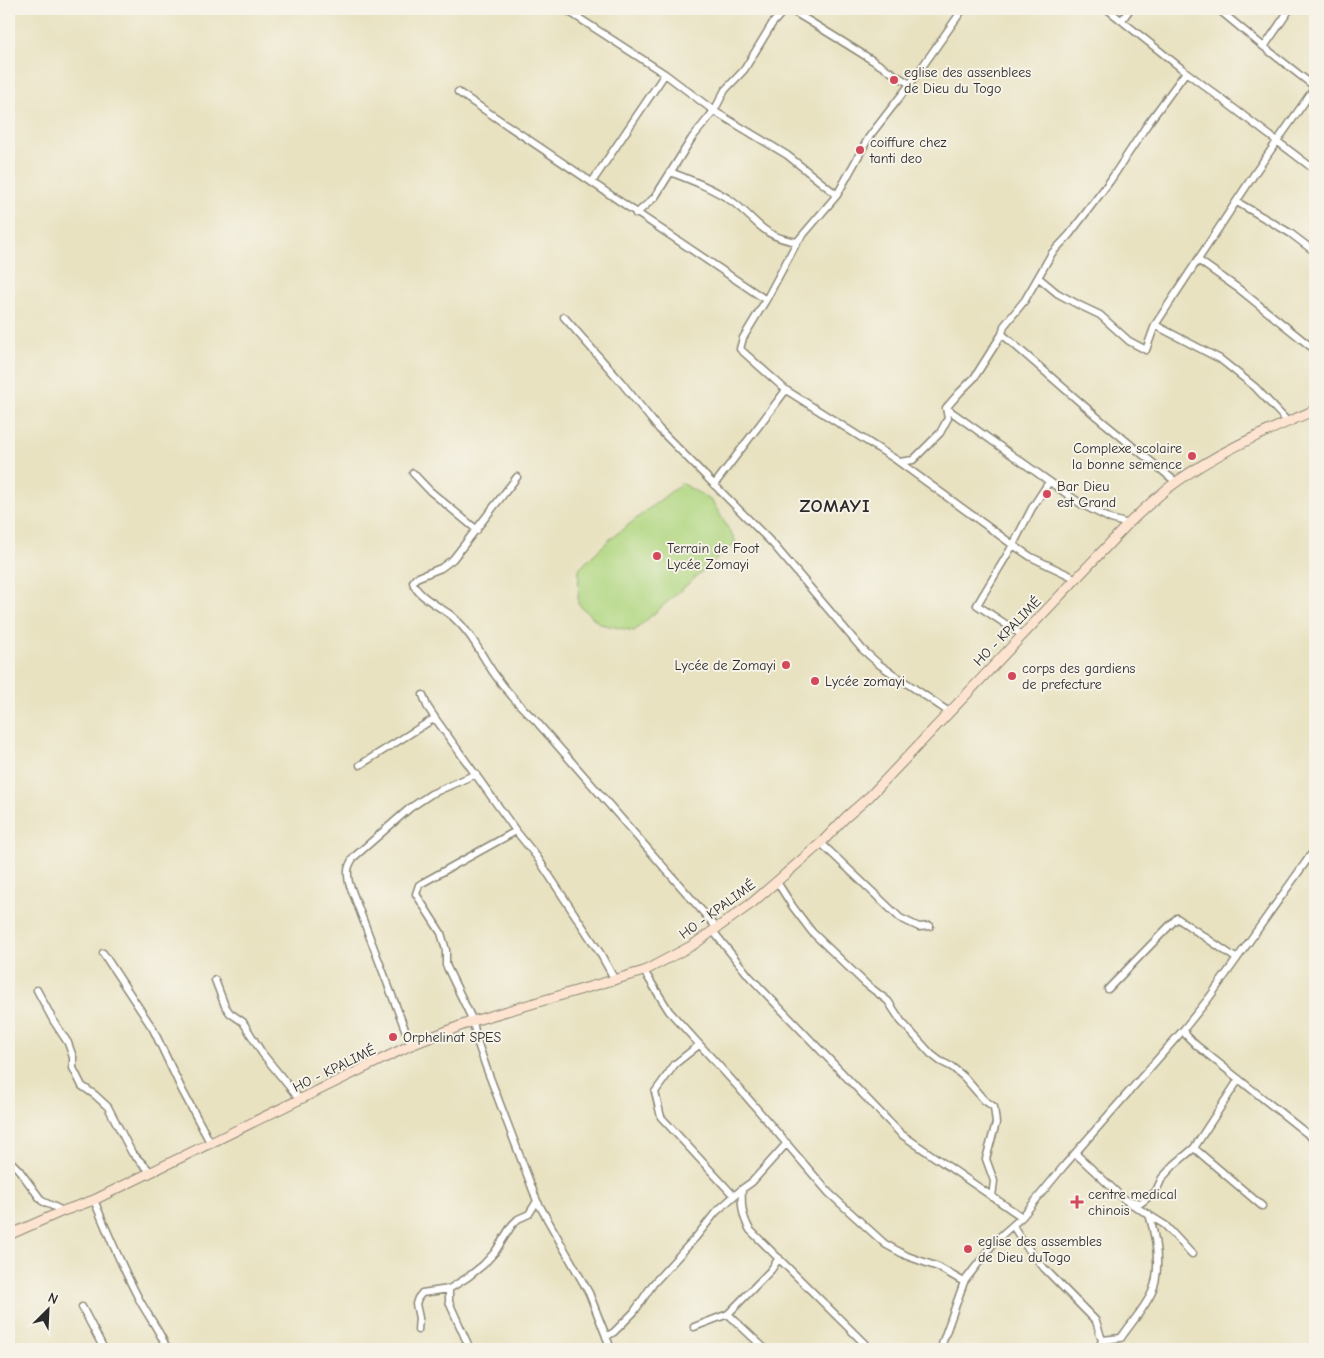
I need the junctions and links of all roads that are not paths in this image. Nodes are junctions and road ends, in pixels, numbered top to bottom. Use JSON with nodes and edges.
{"nodes":[{"id":1,"x":565,"y":9,"type":"edge"},
{"id":2,"x":785,"y":9,"type":"edge"},
{"id":3,"x":789,"y":9,"type":"edge"},
{"id":4,"x":963,"y":9,"type":"edge"},
{"id":5,"x":1107,"y":9,"type":"edge"},
{"id":6,"x":1130,"y":9,"type":"edge"},
{"id":7,"x":1218,"y":9,"type":"edge"},
{"id":8,"x":1290,"y":9,"type":"edge"},
{"id":9,"x":1122,"y":20,"type":"junction"},
{"id":10,"x":1264,"y":47,"type":"junction"},
{"id":11,"x":1186,"y":72,"type":"junction"},
{"id":12,"x":664,"y":74,"type":"junction"},
{"id":13,"x":910,"y":84,"type":"junction"},
{"id":14,"x":1315,"y":87,"type":"edge"},
{"id":15,"x":458,"y":92,"type":"dead end"},
{"id":16,"x":714,"y":111,"type":"junction"},
{"id":17,"x":1277,"y":142,"type":"junction"},
{"id":18,"x":1315,"y":170,"type":"edge"},
{"id":19,"x":670,"y":172,"type":"junction"},
{"id":20,"x":592,"y":182,"type":"junction"},
{"id":21,"x":837,"y":195,"type":"junction"},
{"id":22,"x":1237,"y":202,"type":"junction"},
{"id":23,"x":636,"y":214,"type":"junction"},
{"id":24,"x":797,"y":242,"type":"junction"},
{"id":25,"x":1315,"y":252,"type":"edge"},
{"id":26,"x":1198,"y":260,"type":"junction"},
{"id":27,"x":1039,"y":278,"type":"junction"},
{"id":28,"x":766,"y":300,"type":"junction"},
{"id":29,"x":564,"y":317,"type":"dead end"},
{"id":30,"x":1156,"y":325,"type":"junction"},
{"id":31,"x":1002,"y":334,"type":"junction"},
{"id":32,"x":1315,"y":350,"type":"edge"},
{"id":33,"x":786,"y":390,"type":"junction"},
{"id":34,"x":946,"y":408,"type":"junction"},
{"id":35,"x":1315,"y":410,"type":"edge"},
{"id":36,"x":1288,"y":422,"type":"junction"},
{"id":37,"x":899,"y":462,"type":"junction"},
{"id":38,"x":413,"y":473,"type":"dead end"},
{"id":39,"x":517,"y":477,"type":"dead end"},
{"id":40,"x":1049,"y":482,"type":"junction"},
{"id":41,"x":1176,"y":482,"type":"junction"},
{"id":42,"x":714,"y":485,"type":"junction"},
{"id":43,"x":1128,"y":524,"type":"junction"},
{"id":44,"x":477,"y":530,"type":"junction"},
{"id":45,"x":1013,"y":545,"type":"junction"},
{"id":46,"x":1077,"y":579,"type":"junction"},
{"id":47,"x":1022,"y":636,"type":"junction"},
{"id":48,"x":423,"y":695,"type":"dead end"},
{"id":49,"x":949,"y":712,"type":"junction"},
{"id":50,"x":435,"y":718,"type":"junction"},
{"id":51,"x":360,"y":765,"type":"dead end"},
{"id":52,"x":476,"y":774,"type":"junction"},
{"id":53,"x":516,"y":832,"type":"junction"},
{"id":54,"x":821,"y":843,"type":"junction"},
{"id":55,"x":1315,"y":849,"type":"edge"},
{"id":56,"x":777,"y":882,"type":"junction"},
{"id":57,"x":930,"y":926,"type":"dead end"},
{"id":58,"x":715,"y":930,"type":"junction"},
{"id":59,"x":103,"y":953,"type":"dead end"},
{"id":60,"x":1237,"y":959,"type":"junction"},
{"id":61,"x":644,"y":971,"type":"junction"},
{"id":62,"x":215,"y":980,"type":"dead end"},
{"id":63,"x":615,"y":980,"type":"junction"},
{"id":64,"x":1108,"y":989,"type":"dead end"},
{"id":65,"x":36,"y":990,"type":"dead end"},
{"id":66,"x":473,"y":1021,"type":"junction"},
{"id":67,"x":1184,"y":1029,"type":"junction"},
{"id":68,"x":411,"y":1045,"type":"junction"},
{"id":69,"x":699,"y":1045,"type":"junction"},
{"id":70,"x":1239,"y":1079,"type":"junction"},
{"id":71,"x":300,"y":1100,"type":"junction"},
{"id":72,"x":1315,"y":1140,"type":"edge"},
{"id":73,"x":787,"y":1143,"type":"junction"},
{"id":74,"x":211,"y":1144,"type":"junction"},
{"id":75,"x":1194,"y":1148,"type":"junction"},
{"id":76,"x":1076,"y":1154,"type":"junction"},
{"id":77,"x":9,"y":1160,"type":"edge"},
{"id":78,"x":151,"y":1172,"type":"junction"},
{"id":79,"x":742,"y":1189,"type":"junction"},
{"id":80,"x":734,"y":1196,"type":"junction"},
{"id":81,"x":992,"y":1196,"type":"junction"},
{"id":82,"x":94,"y":1200,"type":"junction"},
{"id":83,"x":1125,"y":1200,"type":"junction"},
{"id":84,"x":537,"y":1201,"type":"junction"},
{"id":85,"x":1262,"y":1206,"type":"dead end"},
{"id":86,"x":63,"y":1211,"type":"junction"},
{"id":87,"x":1149,"y":1214,"type":"junction"},
{"id":88,"x":1022,"y":1217,"type":"junction"},
{"id":89,"x":1013,"y":1226,"type":"junction"},
{"id":90,"x":9,"y":1235,"type":"edge"},
{"id":91,"x":1192,"y":1254,"type":"dead end"},
{"id":92,"x":779,"y":1258,"type":"junction"},
{"id":93,"x":964,"y":1282,"type":"junction"},
{"id":94,"x":449,"y":1289,"type":"junction"},
{"id":95,"x":82,"y":1307,"type":"dead end"},
{"id":96,"x":728,"y":1314,"type":"junction"},
{"id":97,"x":694,"y":1327,"type":"dead end"},
{"id":98,"x":418,"y":1330,"type":"dead end"},
{"id":99,"x":606,"y":1337,"type":"junction"},
{"id":100,"x":1102,"y":1340,"type":"junction"},
{"id":101,"x":104,"y":1349,"type":"edge"},
{"id":102,"x":167,"y":1349,"type":"edge"},
{"id":103,"x":470,"y":1349,"type":"edge"},
{"id":104,"x":612,"y":1349,"type":"edge"},
{"id":105,"x":765,"y":1349,"type":"edge"},
{"id":106,"x":870,"y":1349,"type":"edge"},
{"id":107,"x":941,"y":1349,"type":"edge"},
{"id":108,"x":1099,"y":1349,"type":"edge"}],
"edges":[{"from":1,"to":12,"type":"street"},
{"from":2,"to":16,"type":"street"},
{"from":3,"to":13,"type":"street"},
{"from":4,"to":13,"type":"street"},
{"from":5,"to":9,"type":"street"},
{"from":6,"to":9,"type":"street"},
{"from":7,"to":10,"type":"street"},
{"from":8,"to":10,"type":"street"},
{"from":9,"to":11,"type":"street"},
{"from":10,"to":14,"type":"street"},
{"from":11,"to":17,"type":"street"},
{"from":11,"to":27,"type":"street"},
{"from":12,"to":16,"type":"street"},
{"from":12,"to":20,"type":"street"},
{"from":13,"to":21,"type":"street"},
{"from":14,"to":17,"type":"street"},
{"from":15,"to":20,"type":"street"},
{"from":16,"to":19,"type":"street"},
{"from":16,"to":21,"type":"street"},
{"from":17,"to":18,"type":"street"},
{"from":17,"to":22,"type":"street"},
{"from":19,"to":23,"type":"street"},
{"from":19,"to":24,"type":"street"},
{"from":20,"to":23,"type":"street"},
{"from":21,"to":24,"type":"street"},
{"from":22,"to":25,"type":"street"},
{"from":22,"to":26,"type":"street"},
{"from":23,"to":28,"type":"street"},
{"from":24,"to":28,"type":"street"},
{"from":26,"to":30,"type":"street"},
{"from":26,"to":32,"type":"street"},
{"from":27,"to":30,"type":"street"},
{"from":27,"to":31,"type":"street"},
{"from":28,"to":33,"type":"street"},
{"from":29,"to":42,"type":"street"},
{"from":30,"to":36,"type":"street"},
{"from":31,"to":34,"type":"street"},
{"from":31,"to":41,"type":"street"},
{"from":33,"to":37,"type":"street"},
{"from":33,"to":42,"type":"street"},
{"from":34,"to":37,"type":"street"},
{"from":34,"to":40,"type":"street"},
{"from":35,"to":36,"type":"main road","name":"HO - KPALIMÉ"},
{"from":36,"to":41,"type":"main road","name":"HO - KPALIMÉ"},
{"from":37,"to":45,"type":"street"},
{"from":38,"to":44,"type":"street"},
{"from":39,"to":44,"type":"street"},
{"from":40,"to":43,"type":"street"},
{"from":40,"to":45,"type":"street"},
{"from":41,"to":43,"type":"main road","name":"HO - KPALIMÉ"},
{"from":42,"to":49,"type":"street"},
{"from":43,"to":46,"type":"main road","name":"HO - KPALIMÉ"},
{"from":44,"to":58,"type":"street"},
{"from":45,"to":46,"type":"street"},
{"from":45,"to":47,"type":"street"},
{"from":46,"to":47,"type":"main road","name":"HO - KPALIMÉ"},
{"from":47,"to":49,"type":"main road","name":"HO - KPALIMÉ"},
{"from":48,"to":50,"type":"street"},
{"from":49,"to":54,"type":"main road","name":"HO - KPALIMÉ"},
{"from":50,"to":51,"type":"street"},
{"from":50,"to":52,"type":"street"},
{"from":52,"to":53,"type":"street"},
{"from":52,"to":68,"type":"street"},
{"from":53,"to":63,"type":"street"},
{"from":53,"to":66,"type":"street"},
{"from":54,"to":56,"type":"main road","name":"HO - KPALIMÉ"},
{"from":54,"to":57,"type":"street"},
{"from":55,"to":60,"type":"street"},
{"from":56,"to":58,"type":"main road","name":"HO - KPALIMÉ"},
{"from":56,"to":81,"type":"street"},
{"from":58,"to":61,"type":"main road","name":"HO - KPALIMÉ"},
{"from":58,"to":81,"type":"street"},
{"from":59,"to":74,"type":"street"},
{"from":60,"to":64,"type":"street"},
{"from":60,"to":67,"type":"street"},
{"from":61,"to":63,"type":"main road","name":"HO - KPALIMÉ"},
{"from":61,"to":69,"type":"street"},
{"from":62,"to":71,"type":"street"},
{"from":63,"to":66,"type":"main road","name":"HO - KPALIMÉ"},
{"from":65,"to":78,"type":"street"},
{"from":66,"to":68,"type":"main road","name":"HO - KPALIMÉ"},
{"from":66,"to":84,"type":"street"},
{"from":67,"to":70,"type":"street"},
{"from":67,"to":76,"type":"street"},
{"from":68,"to":71,"type":"main road","name":"HO - KPALIMÉ"},
{"from":69,"to":73,"type":"street"},
{"from":69,"to":80,"type":"street"},
{"from":70,"to":72,"type":"street"},
{"from":70,"to":75,"type":"street"},
{"from":71,"to":74,"type":"main road","name":"HO - KPALIMÉ"},
{"from":73,"to":79,"type":"street"},
{"from":73,"to":93,"type":"street"},
{"from":74,"to":78,"type":"main road","name":"HO - KPALIMÉ"},
{"from":75,"to":83,"type":"street"},
{"from":75,"to":85,"type":"street"},
{"from":76,"to":83,"type":"street"},
{"from":76,"to":88,"type":"street"},
{"from":77,"to":86,"type":"street"},
{"from":78,"to":82,"type":"main road","name":"HO - KPALIMÉ"},
{"from":79,"to":80,"type":"street"},
{"from":79,"to":92,"type":"street"},
{"from":80,"to":99,"type":"street"},
{"from":81,"to":88,"type":"street"},
{"from":82,"to":86,"type":"main road","name":"HO - KPALIMÉ"},
{"from":82,"to":102,"type":"street"},
{"from":83,"to":87,"type":"street"},
{"from":84,"to":94,"type":"street"},
{"from":84,"to":99,"type":"street"},
{"from":86,"to":90,"type":"main road","name":"HO - KPALIMÉ"},
{"from":87,"to":91,"type":"street"},
{"from":87,"to":100,"type":"street"},
{"from":88,"to":89,"type":"street"},
{"from":89,"to":93,"type":"street"},
{"from":89,"to":100,"type":"street"},
{"from":92,"to":96,"type":"street"},
{"from":92,"to":106,"type":"street"},
{"from":93,"to":107,"type":"street"},
{"from":94,"to":98,"type":"street"},
{"from":94,"to":103,"type":"street"},
{"from":95,"to":101,"type":"street"},
{"from":96,"to":97,"type":"street"},
{"from":96,"to":105,"type":"street"},
{"from":99,"to":104,"type":"street"},
{"from":100,"to":108,"type":"street"}]}
